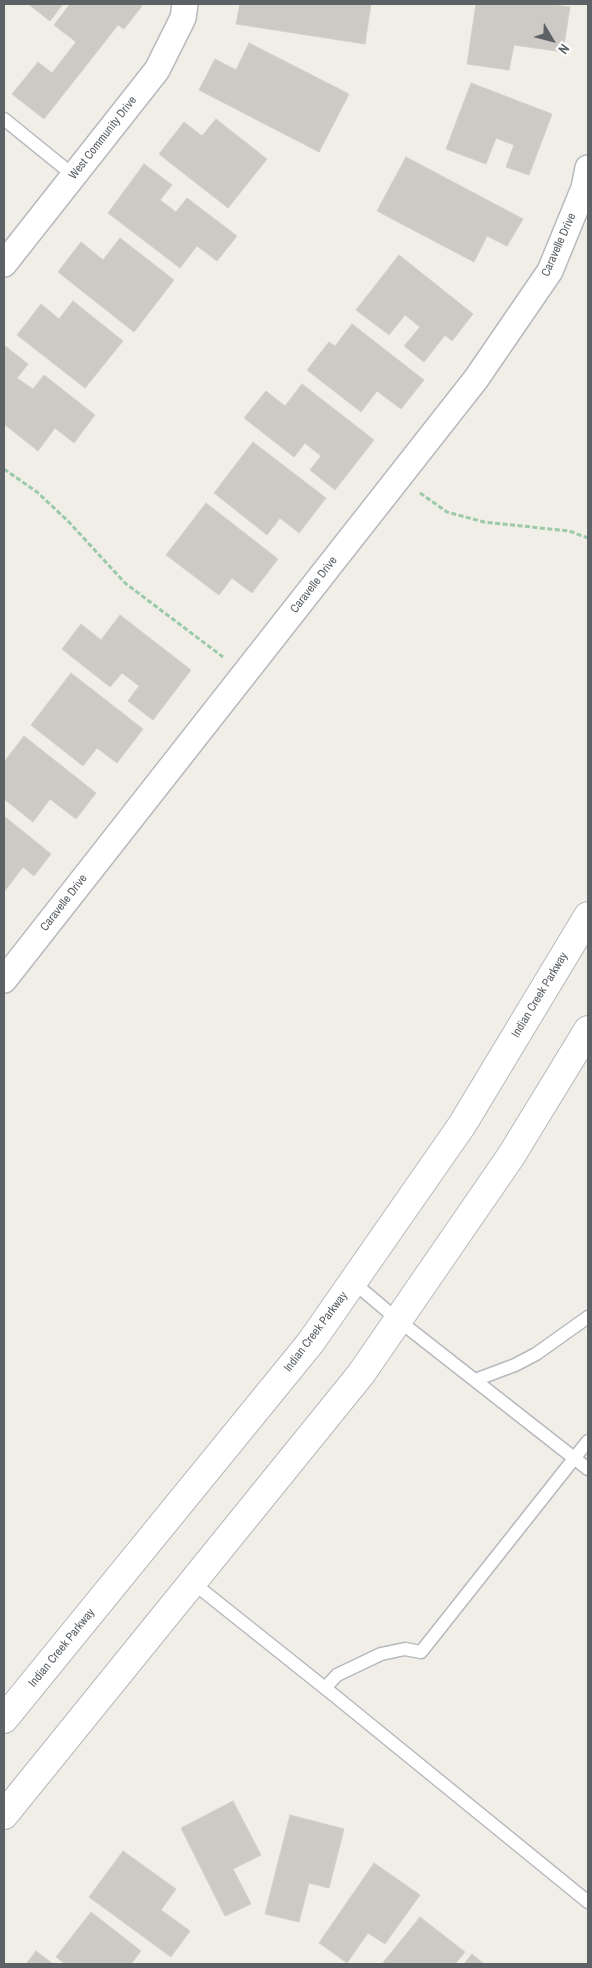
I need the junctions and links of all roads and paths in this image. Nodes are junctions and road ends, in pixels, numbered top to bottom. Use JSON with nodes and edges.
{"nodes":[{"id":1,"x":185,"y":4,"type":"edge"},
{"id":2,"x":4,"y":119,"type":"edge"},
{"id":3,"x":588,"y":168,"type":"edge"},
{"id":4,"x":73,"y":175,"type":"junction"},
{"id":5,"x":4,"y":264,"type":"edge"},
{"id":6,"x":4,"y":469,"type":"edge"},
{"id":7,"x":417,"y":491,"type":"dead end"},
{"id":8,"x":588,"y":538,"type":"edge"},
{"id":9,"x":226,"y":658,"type":"dead end"},
{"id":10,"x":588,"y":916,"type":"edge"},
{"id":11,"x":4,"y":980,"type":"edge"},
{"id":12,"x":588,"y":1030,"type":"edge"},
{"id":13,"x":353,"y":1282,"type":"junction"},
{"id":14,"x":588,"y":1318,"type":"edge"},
{"id":15,"x":398,"y":1320,"type":"junction"},
{"id":16,"x":475,"y":1380,"type":"junction"},
{"id":17,"x":588,"y":1441,"type":"edge"},
{"id":18,"x":575,"y":1458,"type":"junction"},
{"id":19,"x":588,"y":1469,"type":"edge"},
{"id":20,"x":192,"y":1582,"type":"junction"},
{"id":21,"x":325,"y":1688,"type":"junction"},
{"id":22,"x":4,"y":1720,"type":"edge"},
{"id":23,"x":4,"y":1815,"type":"edge"},
{"id":24,"x":588,"y":1902,"type":"edge"}],
"edges":[{"from":1,"to":4,"type":"street","name":"West Community Drive"},
{"from":2,"to":4,"type":"lane"},
{"from":3,"to":11,"type":"street","name":"Caravelle Drive"},
{"from":4,"to":5,"type":"street","name":"West Community Drive"},
{"from":6,"to":9,"type":"path"},
{"from":7,"to":8,"type":"path"},
{"from":10,"to":13,"type":"street","name":"Indian Creek Parkway"},
{"from":12,"to":15,"type":"street"},
{"from":13,"to":15,"type":"lane"},
{"from":13,"to":22,"type":"street","name":"Indian Creek Parkway"},
{"from":14,"to":16,"type":"lane"},
{"from":15,"to":16,"type":"lane"},
{"from":15,"to":20,"type":"street"},
{"from":16,"to":18,"type":"lane"},
{"from":17,"to":18,"type":"lane"},
{"from":18,"to":19,"type":"lane"},
{"from":18,"to":21,"type":"lane"},
{"from":20,"to":21,"type":"lane"},
{"from":20,"to":23,"type":"street"},
{"from":21,"to":24,"type":"lane"}]}
